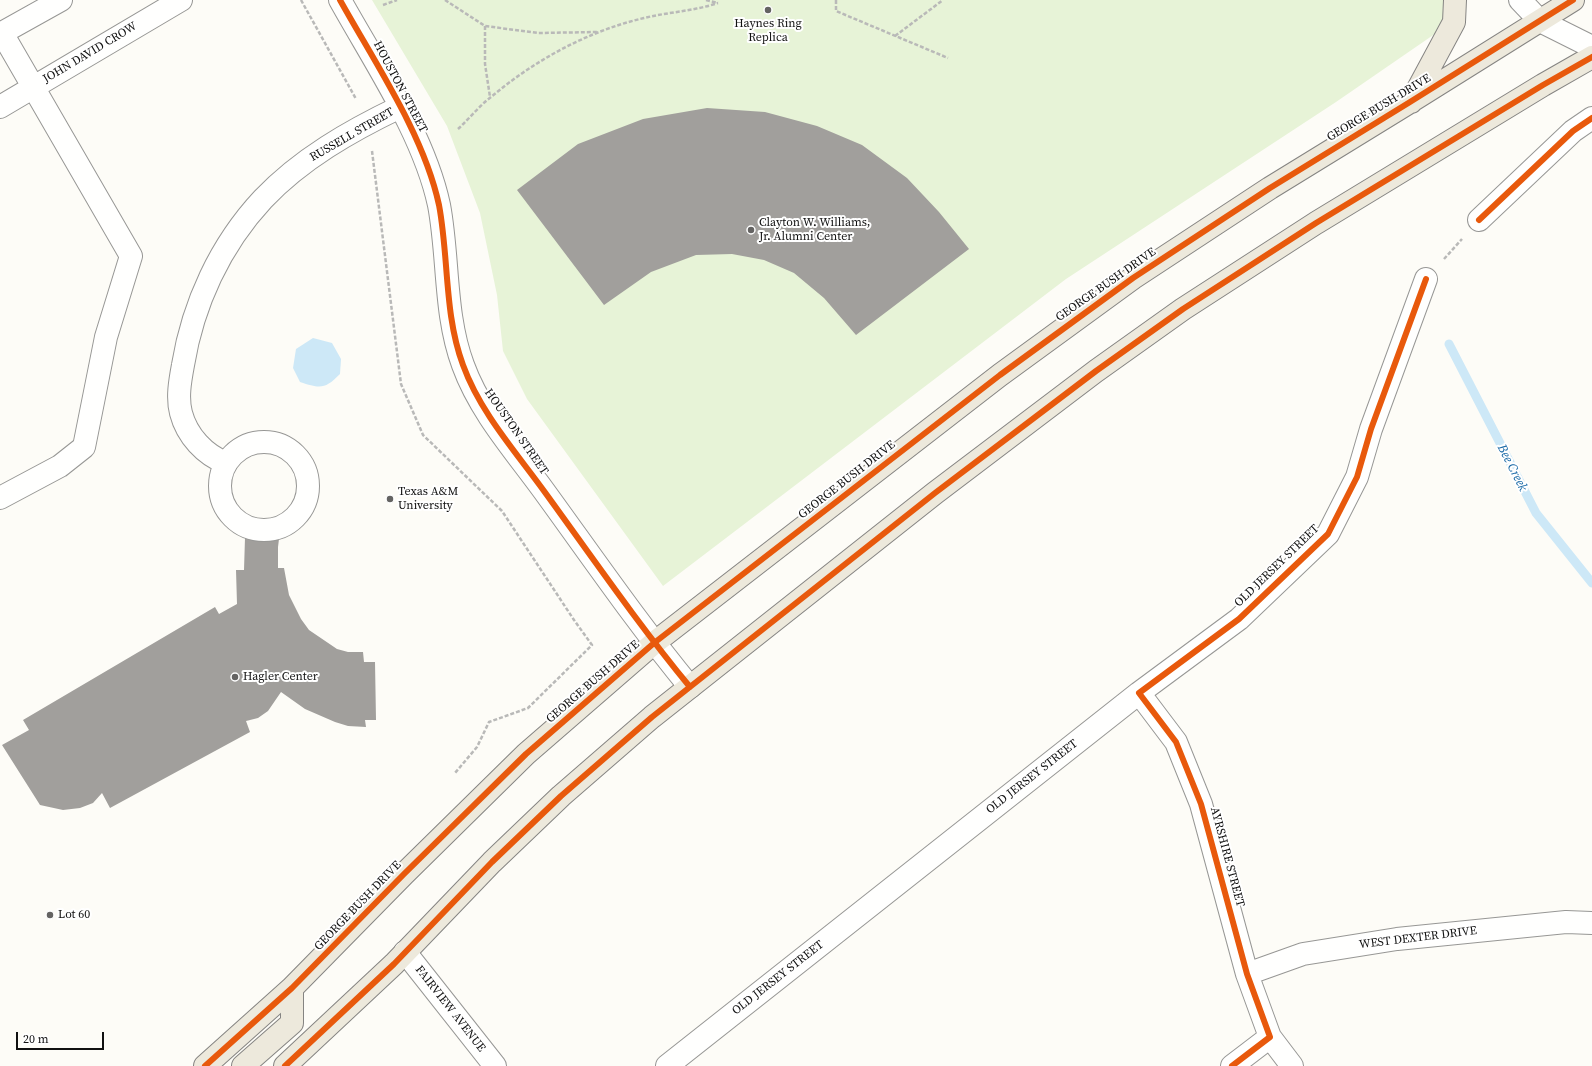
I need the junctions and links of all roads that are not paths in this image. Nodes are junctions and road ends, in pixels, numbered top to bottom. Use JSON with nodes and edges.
{"nodes":[{"id":1,"x":61,"y":0,"type":"edge"},
{"id":2,"x":181,"y":0,"type":"edge"},
{"id":3,"x":340,"y":0,"type":"edge"},
{"id":4,"x":1455,"y":0,"type":"edge"},
{"id":5,"x":1520,"y":0,"type":"edge"},
{"id":6,"x":1573,"y":0,"type":"edge"},
{"id":7,"x":1540,"y":21,"type":"junction"},
{"id":8,"x":1,"y":33,"type":"edge"},
{"id":9,"x":1592,"y":46,"type":"edge"},
{"id":10,"x":1592,"y":57,"type":"edge"},
{"id":11,"x":33,"y":87,"type":"junction"},
{"id":12,"x":1410,"y":102,"type":"junction"},
{"id":13,"x":0,"y":107,"type":"edge"},
{"id":14,"x":400,"y":107,"type":"junction"},
{"id":15,"x":1592,"y":118,"type":"edge"},
{"id":16,"x":1479,"y":220,"type":"road end"},
{"id":17,"x":1426,"y":278,"type":"road end"},
{"id":18,"x":226,"y":463,"type":"dead end"},
{"id":19,"x":0,"y":498,"type":"edge"},
{"id":20,"x":654,"y":643,"type":"junction"},
{"id":21,"x":690,"y":687,"type":"junction"},
{"id":22,"x":1139,"y":693,"type":"junction"},
{"id":23,"x":1592,"y":923,"type":"edge"},
{"id":24,"x":405,"y":952,"type":"junction"},
{"id":25,"x":1247,"y":974,"type":"junction"},
{"id":26,"x":292,"y":988,"type":"junction"},
{"id":27,"x":1270,"y":1037,"type":"junction"},
{"id":28,"x":204,"y":1066,"type":"edge"},
{"id":29,"x":243,"y":1066,"type":"edge"},
{"id":30,"x":285,"y":1066,"type":"edge"},
{"id":31,"x":496,"y":1066,"type":"edge"},
{"id":32,"x":667,"y":1066,"type":"edge"},
{"id":33,"x":1232,"y":1066,"type":"edge"},
{"id":34,"x":1292,"y":1066,"type":"edge"}],
"edges":[{"from":1,"to":8,"type":"street"},
{"from":2,"to":11,"type":"street","name":"JOHN DAVID CROW"},
{"from":3,"to":14,"type":"street","name":"HOUSTON STREET"},
{"from":4,"to":12,"type":"main road"},
{"from":5,"to":7,"type":"street"},
{"from":6,"to":7,"type":"main road","name":"GEORGE BUSH DRIVE"},
{"from":7,"to":9,"type":"street"},
{"from":7,"to":12,"type":"main road","name":"GEORGE BUSH DRIVE"},
{"from":8,"to":11,"type":"street"},
{"from":10,"to":21,"type":"main road"},
{"from":11,"to":13,"type":"street","name":"JOHN DAVID CROW"},
{"from":11,"to":19,"type":"street"},
{"from":12,"to":20,"type":"main road","name":"GEORGE BUSH DRIVE"},
{"from":14,"to":18,"type":"street","name":"RUSSELL STREET"},
{"from":14,"to":20,"type":"street","name":"HOUSTON STREET"},
{"from":15,"to":16,"type":"street"},
{"from":17,"to":22,"type":"street","name":"OLD JERSEY STREET"},
{"from":20,"to":21,"type":"street","name":"HOUSTON STREET"},
{"from":20,"to":26,"type":"main road","name":"GEORGE BUSH DRIVE"},
{"from":21,"to":24,"type":"main road"},
{"from":22,"to":25,"type":"street","name":"AYRSHIRE STREET"},
{"from":22,"to":32,"type":"street","name":"OLD JERSEY STREET"},
{"from":23,"to":25,"type":"street","name":"WEST DEXTER DRIVE"},
{"from":24,"to":30,"type":"main road"},
{"from":24,"to":31,"type":"street","name":"FAIRVIEW AVENUE"},
{"from":25,"to":27,"type":"street","name":"AYRSHIRE STREET"},
{"from":26,"to":28,"type":"main road","name":"GEORGE BUSH DRIVE"},
{"from":26,"to":29,"type":"main road"},
{"from":27,"to":33,"type":"street"},
{"from":27,"to":34,"type":"street","name":"AYRSHIRE STREET"}]}
